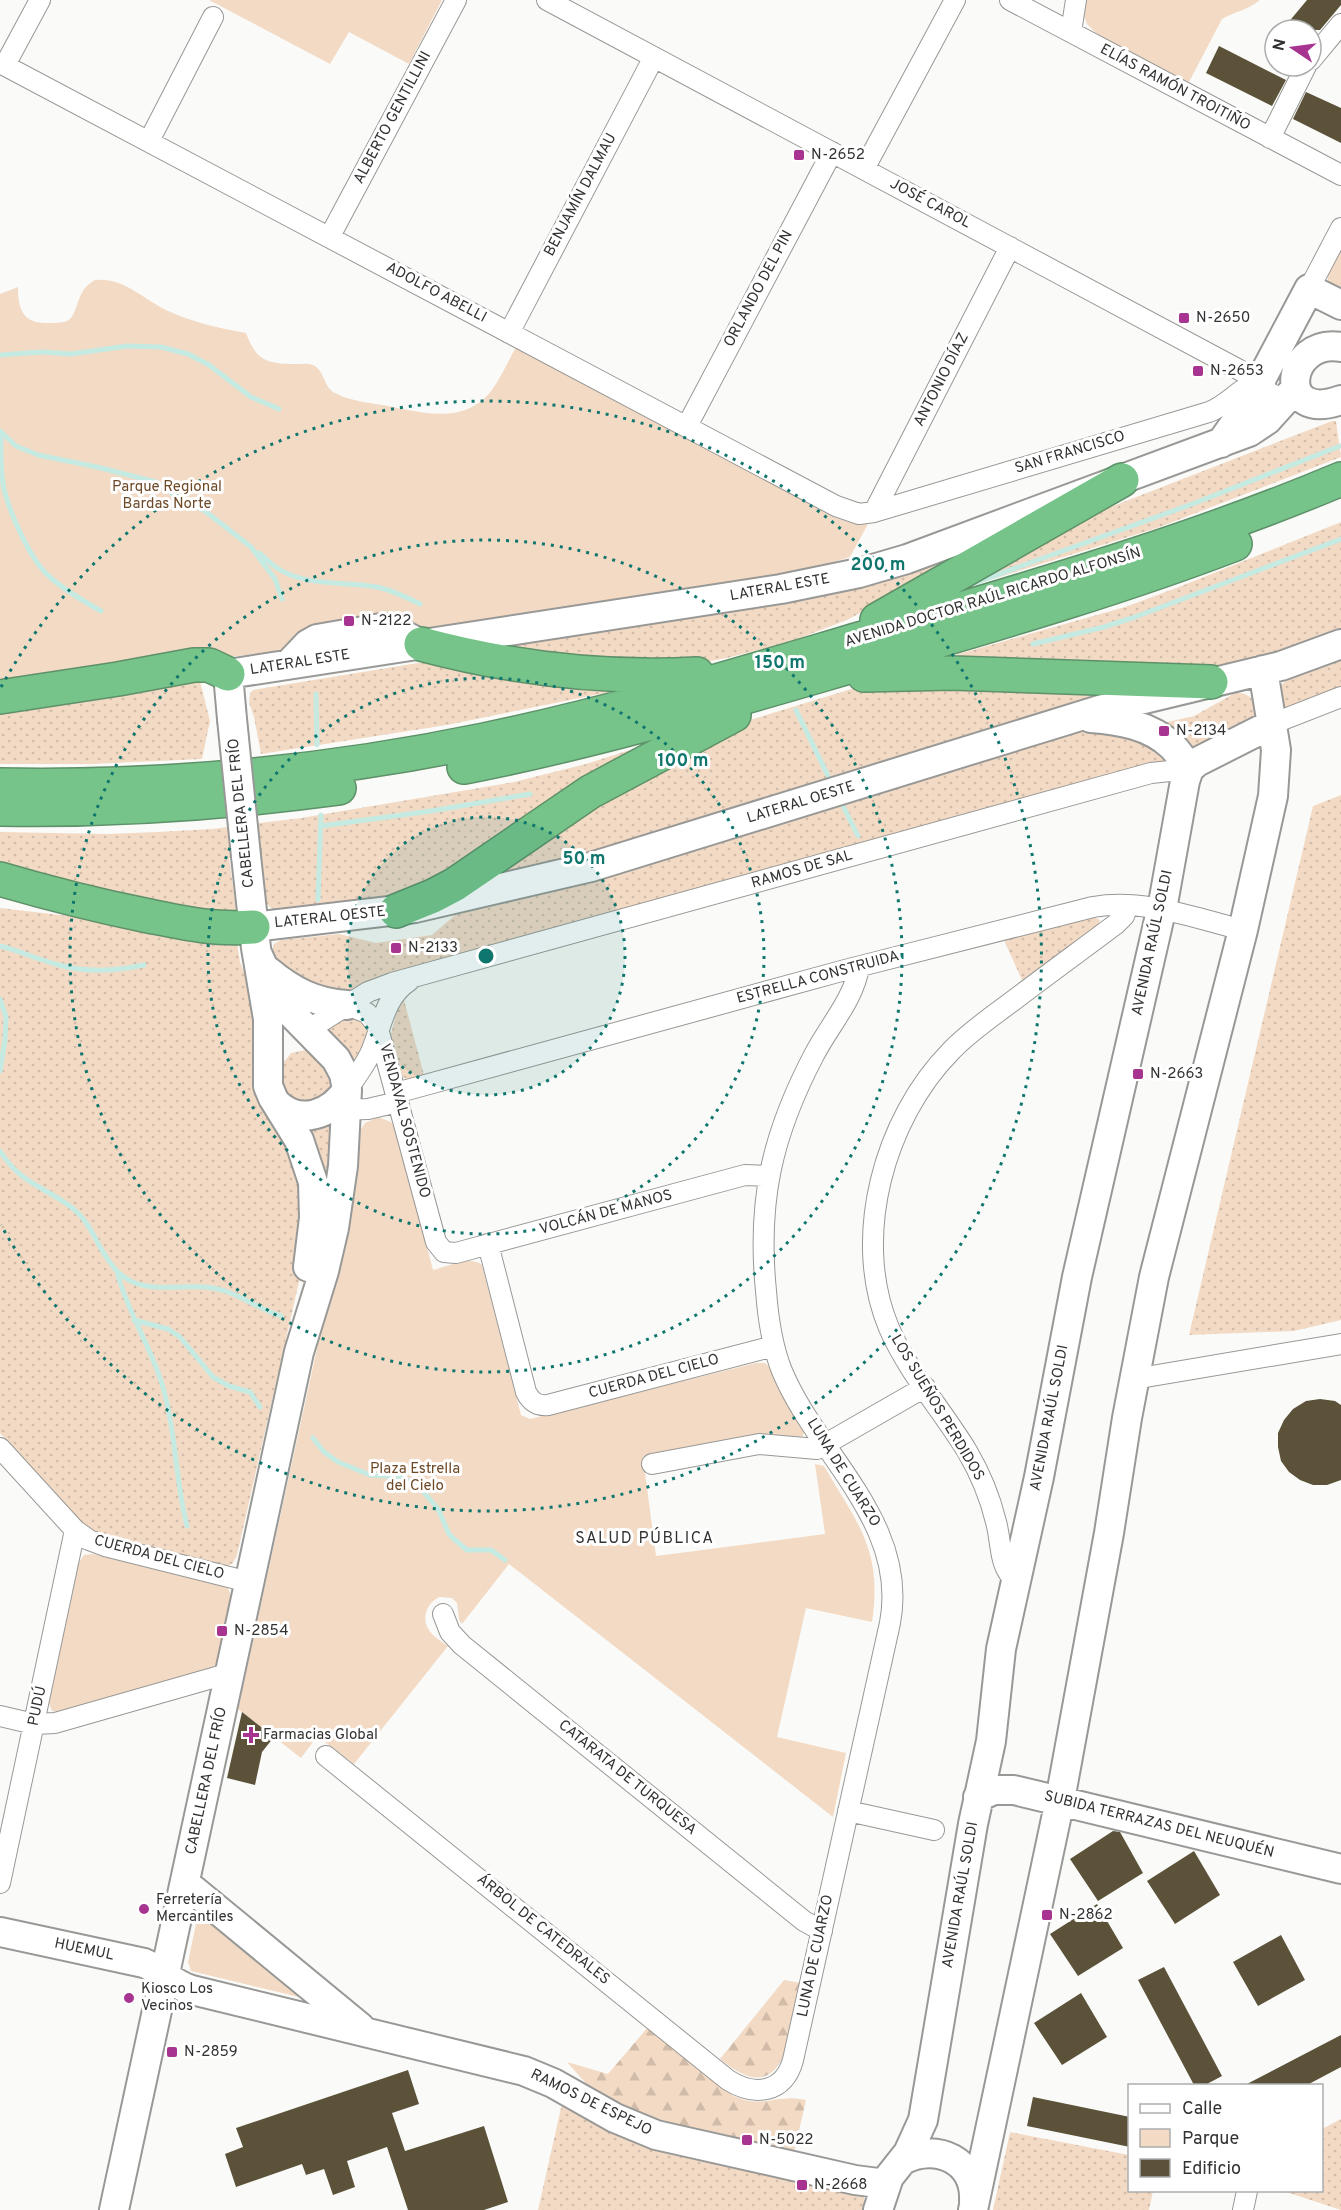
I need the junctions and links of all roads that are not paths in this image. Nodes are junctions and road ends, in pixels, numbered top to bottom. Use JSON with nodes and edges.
{"nodes":[{"id":1,"x":40,"y":0,"type":"edge"},
{"id":2,"x":456,"y":0,"type":"edge"},
{"id":3,"x":548,"y":0,"type":"edge"},
{"id":4,"x":955,"y":0,"type":"edge"},
{"id":5,"x":1010,"y":0,"type":"edge"},
{"id":6,"x":1076,"y":0,"type":"edge"},
{"id":7,"x":213,"y":17,"type":"dead end"},
{"id":8,"x":1341,"y":24,"type":"edge"},
{"id":9,"x":1071,"y":32,"type":"junction"},
{"id":10,"x":1323,"y":46,"type":"edge"},
{"id":11,"x":654,"y":57,"type":"junction"},
{"id":12,"x":3,"y":64,"type":"edge"},
{"id":13,"x":1300,"y":78,"type":"edge"},
{"id":14,"x":1270,"y":138,"type":"junction"},
{"id":15,"x":149,"y":141,"type":"junction"},
{"id":16,"x":832,"y":152,"type":"junction"},
{"id":17,"x":864,"y":169,"type":"junction"},
{"id":18,"x":1341,"y":175,"type":"edge"},
{"id":19,"x":1341,"y":228,"type":"edge"},
{"id":20,"x":330,"y":236,"type":"junction"},
{"id":21,"x":1010,"y":247,"type":"junction"},
{"id":22,"x":1318,"y":299,"type":"edge"},
{"id":23,"x":509,"y":333,"type":"junction"},
{"id":24,"x":1338,"y":340,"type":"edge"},
{"id":25,"x":1290,"y":354,"type":"junction"},
{"id":26,"x":1260,"y":381,"type":"junction"},
{"id":27,"x":1314,"y":397,"type":"edge"},
{"id":28,"x":687,"y":426,"type":"junction"},
{"id":29,"x":1220,"y":444,"type":"junction"},
{"id":30,"x":1341,"y":479,"type":"edge"},
{"id":31,"x":1122,"y":480,"type":"junction"},
{"id":32,"x":1341,"y":503,"type":"edge"},
{"id":33,"x":874,"y":512,"type":"junction"},
{"id":34,"x":421,"y":644,"type":"junction"},
{"id":35,"x":1341,"y":644,"type":"edge"},
{"id":36,"x":830,"y":647,"type":"junction"},
{"id":37,"x":756,"y":669,"type":"junction"},
{"id":38,"x":1263,"y":670,"type":"junction"},
{"id":39,"x":228,"y":674,"type":"junction"},
{"id":40,"x":803,"y":680,"type":"junction"},
{"id":41,"x":1211,"y":682,"type":"junction"},
{"id":42,"x":0,"y":696,"type":"edge"},
{"id":43,"x":1341,"y":698,"type":"edge"},
{"id":44,"x":1080,"y":717,"type":"junction"},
{"id":45,"x":1272,"y":724,"type":"junction"},
{"id":46,"x":1189,"y":769,"type":"junction"},
{"id":47,"x":0,"y":785,"type":"edge"},
{"id":48,"x":0,"y":809,"type":"edge"},
{"id":49,"x":0,"y":879,"type":"edge"},
{"id":50,"x":1128,"y":904,"type":"junction"},
{"id":51,"x":1161,"y":910,"type":"junction"},
{"id":52,"x":396,"y":911,"type":"junction"},
{"id":53,"x":1243,"y":930,"type":"junction"},
{"id":54,"x":257,"y":948,"type":"junction"},
{"id":55,"x":859,"y":967,"type":"junction"},
{"id":56,"x":417,"y":977,"type":"junction"},
{"id":57,"x":347,"y":1005,"type":"junction"},
{"id":58,"x":308,"y":1030,"type":"junction"},
{"id":59,"x":379,"y":1030,"type":"junction"},
{"id":60,"x":272,"y":1095,"type":"junction"},
{"id":61,"x":397,"y":1097,"type":"junction"},
{"id":62,"x":341,"y":1103,"type":"junction"},
{"id":63,"x":768,"y":1176,"type":"junction"},
{"id":64,"x":488,"y":1244,"type":"junction"},
{"id":65,"x":444,"y":1252,"type":"joint"},
{"id":66,"x":1341,"y":1344,"type":"edge"},
{"id":67,"x":774,"y":1346,"type":"junction"},
{"id":68,"x":299,"y":1352,"type":"junction"},
{"id":69,"x":1134,"y":1379,"type":"junction"},
{"id":70,"x":925,"y":1387,"type":"junction"},
{"id":71,"x":826,"y":1445,"type":"junction"},
{"id":72,"x":0,"y":1448,"type":"edge"},
{"id":73,"x":652,"y":1464,"type":"dead end"},
{"id":74,"x":75,"y":1530,"type":"junction"},
{"id":75,"x":1017,"y":1579,"type":"junction"},
{"id":76,"x":249,"y":1582,"type":"junction"},
{"id":77,"x":443,"y":1614,"type":"dead end"},
{"id":78,"x":230,"y":1673,"type":"junction"},
{"id":79,"x":0,"y":1716,"type":"edge"},
{"id":80,"x":34,"y":1724,"type":"junction"},
{"id":81,"x":326,"y":1755,"type":"dead end"},
{"id":82,"x":978,"y":1797,"type":"junction"},
{"id":83,"x":1060,"y":1800,"type":"junction"},
{"id":84,"x":848,"y":1812,"type":"junction"},
{"id":85,"x":934,"y":1830,"type":"dead end"},
{"id":86,"x":1341,"y":1869,"type":"edge"},
{"id":87,"x":0,"y":1883,"type":"edge"},
{"id":88,"x":185,"y":1883,"type":"junction"},
{"id":89,"x":822,"y":1931,"type":"junction"},
{"id":90,"x":0,"y":1932,"type":"edge"},
{"id":91,"x":165,"y":1976,"type":"junction"},
{"id":92,"x":366,"y":2032,"type":"junction"},
{"id":93,"x":766,"y":2090,"type":"joint"},
{"id":94,"x":903,"y":2160,"type":"junction"},
{"id":95,"x":1247,"y":2192,"type":"edge"},
{"id":96,"x":884,"y":2199,"type":"edge"},
{"id":97,"x":973,"y":2207,"type":"edge"},
{"id":98,"x":114,"y":2210,"type":"edge"},
{"id":99,"x":1243,"y":2210,"type":"edge"}],
"edges":[{"from":1,"to":12,"type":"street"},
{"from":2,"to":20,"type":"street","name":"ALBERTO GENTILLINI"},
{"from":3,"to":11,"type":"street","name":"JOSÉ CAROL"},
{"from":4,"to":17,"type":"street"},
{"from":5,"to":9,"type":"street","name":"ELÍAS RAMÓN TROITIÑO"},
{"from":6,"to":9,"type":"street"},
{"from":7,"to":15,"type":"street"},
{"from":8,"to":10,"type":"street"},
{"from":9,"to":14,"type":"street","name":"ELÍAS RAMÓN TROITIÑO"},
{"from":11,"to":16,"type":"street","name":"JOSÉ CAROL"},
{"from":11,"to":23,"type":"street","name":"BENJAMÍN DALMAU"},
{"from":12,"to":15,"type":"street","name":"ADOLFO ABELLI"},
{"from":13,"to":14,"type":"street"},
{"from":14,"to":18,"type":"street","name":"ELÍAS RAMÓN TROITIÑO"},
{"from":15,"to":20,"type":"street","name":"ADOLFO ABELLI"},
{"from":16,"to":17,"type":"street","name":"JOSÉ CAROL"},
{"from":16,"to":28,"type":"street","name":"ORLANDO DEL PIN"},
{"from":17,"to":21,"type":"street","name":"JOSÉ CAROL"},
{"from":19,"to":22,"type":"street"},
{"from":20,"to":23,"type":"street","name":"ADOLFO ABELLI"},
{"from":21,"to":26,"type":"street","name":"JOSÉ CAROL"},
{"from":21,"to":33,"type":"street","name":"ANTONIO DÍAZ"},
{"from":22,"to":24,"type":"main road"},
{"from":22,"to":25,"type":"main road"},
{"from":22,"to":26,"type":"main road"},
{"from":23,"to":28,"type":"street","name":"ADOLFO ABELLI"},
{"from":24,"to":25,"type":"main road"},
{"from":24,"to":27,"type":"main road"},
{"from":25,"to":26,"type":"main road"},
{"from":25,"to":27,"type":"main road"},
{"from":26,"to":27,"type":"street","name":"JOSÉ CAROL"},
{"from":26,"to":29,"type":"main road"},
{"from":26,"to":33,"type":"street","name":"SAN FRANCISCO"},
{"from":27,"to":29,"type":"main road","name":"LATERAL ESTE"},
{"from":28,"to":33,"type":"street","name":"ADOLFO ABELLI"},
{"from":29,"to":31,"type":"main road","name":"LATERAL ESTE"},
{"from":30,"to":36,"type":"highway","name":"AVENIDA DOCTOR RAÚL RICARDO ALFONSÍN"},
{"from":31,"to":34,"type":"main road","name":"LATERAL ESTE"},
{"from":31,"to":36,"type":"highway"},
{"from":32,"to":40,"type":"highway","name":"AVENIDA DOCTOR RAÚL RICARDO ALFONSÍN"},
{"from":34,"to":37,"type":"highway"},
{"from":34,"to":39,"type":"main road","name":"LATERAL ESTE"},
{"from":35,"to":38,"type":"main road","name":"LATERAL OESTE"},
{"from":36,"to":37,"type":"highway","name":"AVENIDA DOCTOR RAÚL RICARDO ALFONSÍN"},
{"from":37,"to":47,"type":"highway","name":"AVENIDA DOCTOR RAÚL RICARDO ALFONSÍN"},
{"from":38,"to":41,"type":"main road","name":"LATERAL OESTE"},
{"from":38,"to":45,"type":"main road"},
{"from":39,"to":42,"type":"highway"},
{"from":39,"to":54,"type":"main road","name":"CABELLERA DEL FRÍO","bridge":true},
{"from":40,"to":41,"type":"highway"},
{"from":40,"to":48,"type":"highway","name":"AVENIDA DOCTOR RAÚL RICARDO ALFONSÍN"},
{"from":40,"to":52,"type":"highway"},
{"from":41,"to":44,"type":"main road","name":"LATERAL OESTE"},
{"from":43,"to":45,"type":"street"},
{"from":44,"to":46,"type":"main road"},
{"from":44,"to":52,"type":"main road","name":"LATERAL OESTE"},
{"from":45,"to":46,"type":"main road"},
{"from":45,"to":53,"type":"main road"},
{"from":46,"to":51,"type":"main road","name":"AVENIDA RAÚL SOLDI"},
{"from":46,"to":56,"type":"street","name":"RAMOS DE SAL"},
{"from":49,"to":54,"type":"highway"},
{"from":50,"to":51,"type":"street","name":"ESTRELLA CONSTRUIDA"},
{"from":50,"to":55,"type":"street","name":"ESTRELLA CONSTRUIDA"},
{"from":50,"to":70,"type":"street","name":"LOS SUEÑOS PERDIDOS"},
{"from":51,"to":53,"type":"street","name":"ESTRELLA CONSTRUIDA"},
{"from":51,"to":75,"type":"main road","name":"AVENIDA RAÚL SOLDI"},
{"from":52,"to":54,"type":"main road","name":"LATERAL OESTE"},
{"from":53,"to":69,"type":"main road"},
{"from":54,"to":57,"type":"main road"},
{"from":54,"to":58,"type":"main road","name":"CABELLERA DEL FRÍO"},
{"from":54,"to":60,"type":"main road","name":"CABELLERA DEL FRÍO"},
{"from":55,"to":61,"type":"street","name":"ESTRELLA CONSTRUIDA"},
{"from":55,"to":63,"type":"street","name":"LUNA DE CUARZO"},
{"from":56,"to":57,"type":"street","name":"RAMOS DE SAL"},
{"from":56,"to":59,"type":"street","name":"RAMOS DE SAL"},
{"from":57,"to":58,"type":"street","name":"RAMOS DE SAL"},
{"from":57,"to":59,"type":"street","name":"VENDAVAL SOSTENIDO"},
{"from":58,"to":60,"type":"main road"},
{"from":58,"to":62,"type":"main road","name":"CABELLERA DEL FRÍO"},
{"from":59,"to":61,"type":"street","name":"VENDAVAL SOSTENIDO"},
{"from":59,"to":62,"type":"street","name":"RAMOS DE SAL"},
{"from":60,"to":62,"type":"main road"},
{"from":60,"to":68,"type":"main road","name":"CABELLERA DEL FRÍO"},
{"from":61,"to":62,"type":"street","name":"ESTRELLA CONSTRUIDA"},
{"from":61,"to":65,"type":"street","name":"VENDAVAL SOSTENIDO"},
{"from":62,"to":68,"type":"main road","name":"CABELLERA DEL FRÍO"},
{"from":63,"to":64,"type":"street","name":"VOLCÁN DE MANOS"},
{"from":63,"to":67,"type":"street","name":"LUNA DE CUARZO"},
{"from":64,"to":65,"type":"street","name":"VOLCÁN DE MANOS"},
{"from":64,"to":67,"type":"street","name":"CUERDA DEL CIELO"},
{"from":66,"to":69,"type":"street"},
{"from":67,"to":71,"type":"street","name":"LUNA DE CUARZO"},
{"from":68,"to":76,"type":"main road","name":"CABELLERA DEL FRÍO"},
{"from":69,"to":83,"type":"main road"},
{"from":70,"to":71,"type":"street"},
{"from":70,"to":75,"type":"street","name":"LOS SUEÑOS PERDIDOS"},
{"from":71,"to":73,"type":"street"},
{"from":71,"to":84,"type":"street","name":"LUNA DE CUARZO"},
{"from":72,"to":74,"type":"street","name":"CUERDA DEL CIELO"},
{"from":74,"to":76,"type":"street","name":"CUERDA DEL CIELO"},
{"from":74,"to":80,"type":"street","name":"PUDÚ"},
{"from":75,"to":82,"type":"main road","name":"AVENIDA RAÚL SOLDI"},
{"from":76,"to":78,"type":"main road","name":"CABELLERA DEL FRÍO"},
{"from":77,"to":89,"type":"street","name":"CATARATA DE TURQUESA"},
{"from":78,"to":80,"type":"street"},
{"from":78,"to":88,"type":"main road","name":"CABELLERA DEL FRÍO"},
{"from":79,"to":80,"type":"street"},
{"from":80,"to":87,"type":"street","name":"PUDÚ"},
{"from":81,"to":93,"type":"street","name":"ÁRBOL DE CATEDRALES"},
{"from":82,"to":83,"type":"main road","name":"SUBIDA TERRAZAS DEL NEUQUÉN"},
{"from":82,"to":94,"type":"main road","name":"AVENIDA RAÚL SOLDI"},
{"from":83,"to":86,"type":"main road","name":"SUBIDA TERRAZAS DEL NEUQUÉN"},
{"from":83,"to":97,"type":"main road"},
{"from":84,"to":85,"type":"street"},
{"from":84,"to":89,"type":"street","name":"LUNA DE CUARZO"},
{"from":88,"to":91,"type":"main road","name":"CABELLERA DEL FRÍO"},
{"from":88,"to":92,"type":"main road","name":"RAMOS DE ESPEJO"},
{"from":89,"to":93,"type":"street","name":"LUNA DE CUARZO"},
{"from":90,"to":91,"type":"main road","name":"HUEMUL"},
{"from":91,"to":92,"type":"main road","name":"RAMOS DE ESPEJO"},
{"from":91,"to":98,"type":"main road","name":"CABELLERA DEL FRÍO"},
{"from":92,"to":96,"type":"main road","name":"RAMOS DE ESPEJO"},
{"from":94,"to":96,"type":"main road","name":"AVENIDA RAÚL SOLDI"},
{"from":94,"to":97,"type":"main road"},
{"from":95,"to":99,"type":"street"}]}
